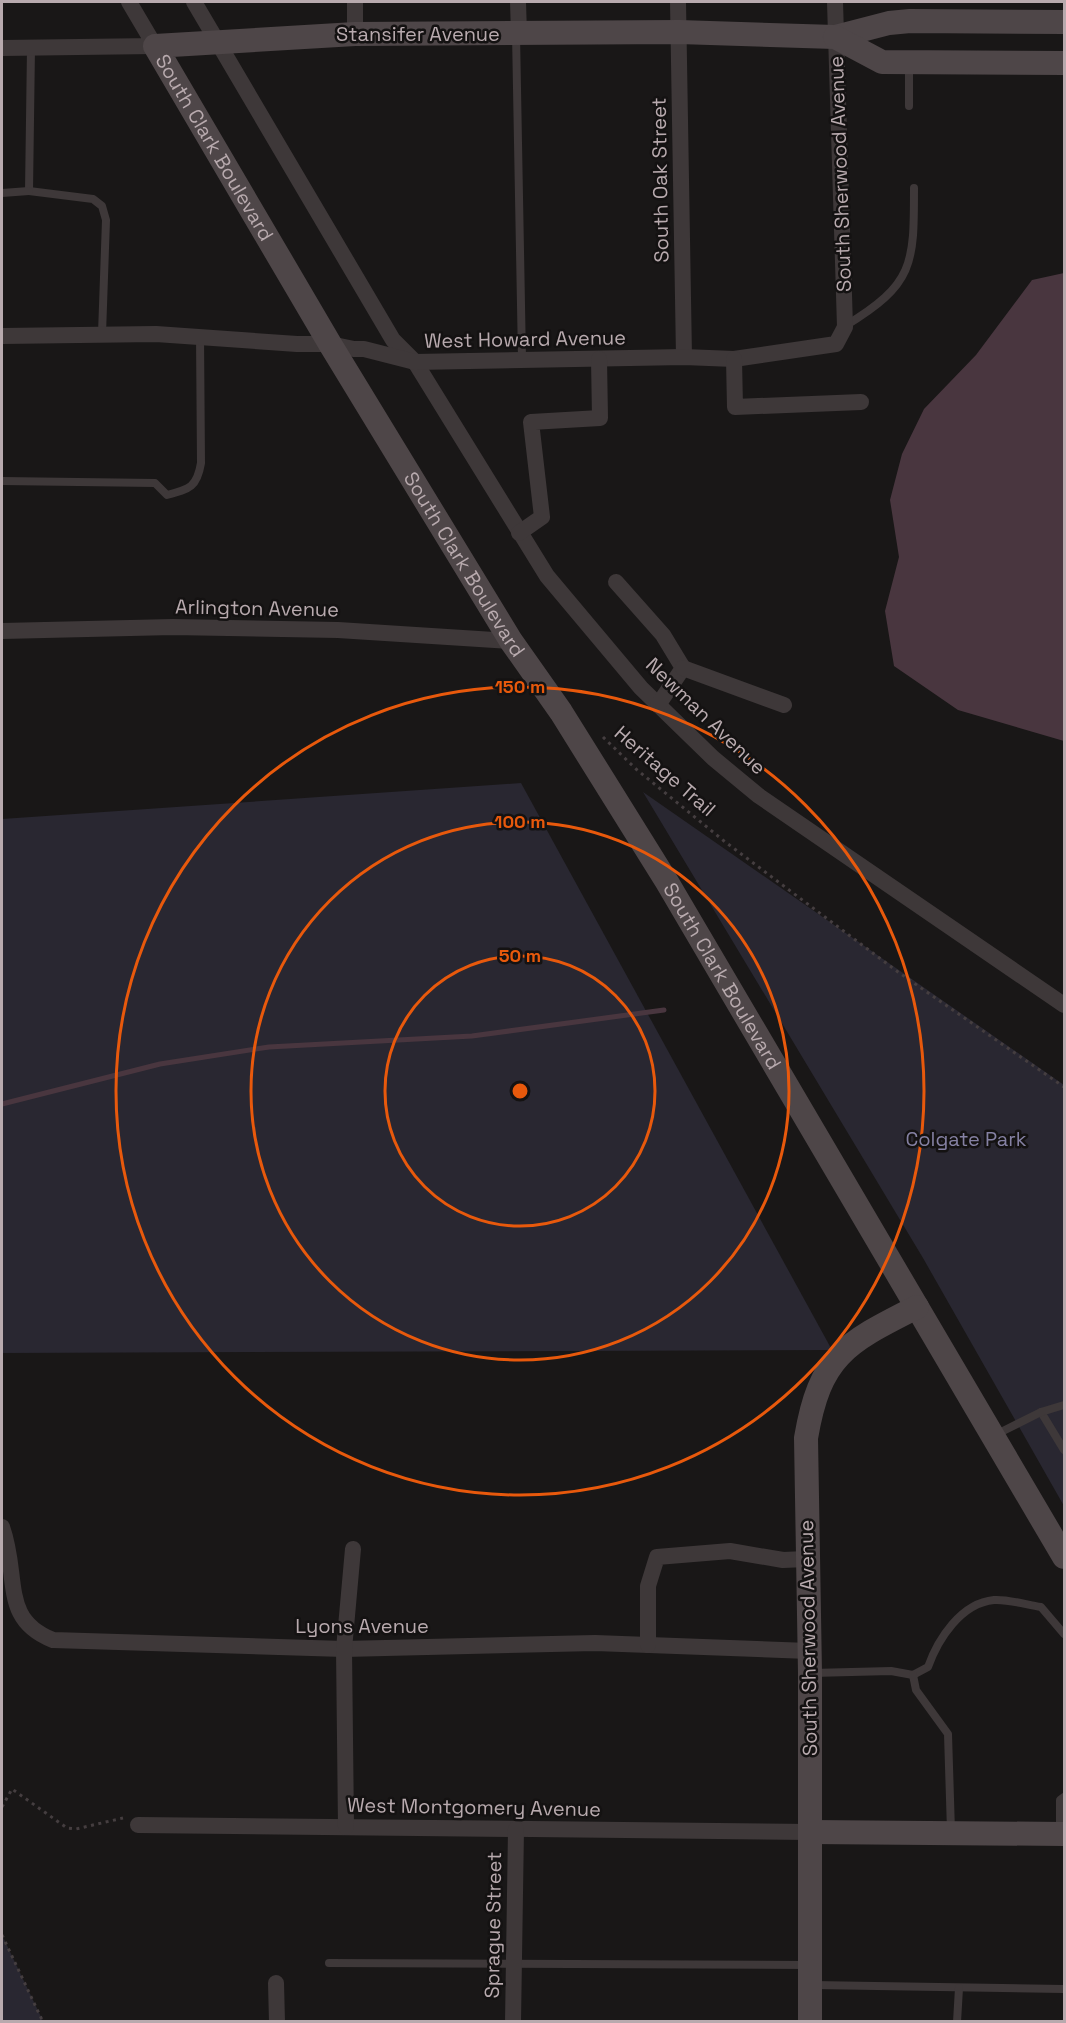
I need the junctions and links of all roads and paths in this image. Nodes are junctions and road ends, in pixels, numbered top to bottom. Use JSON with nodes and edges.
{"nodes":[{"id":1,"x":129,"y":2,"type":"edge"},
{"id":2,"x":194,"y":2,"type":"edge"},
{"id":3,"x":355,"y":2,"type":"edge"},
{"id":4,"x":518,"y":2,"type":"edge"},
{"id":5,"x":678,"y":2,"type":"edge"},
{"id":6,"x":835,"y":2,"type":"edge"},
{"id":7,"x":1065,"y":22,"type":"edge"},
{"id":8,"x":679,"y":32,"type":"junction"},
{"id":9,"x":355,"y":33,"type":"junction"},
{"id":10,"x":517,"y":34,"type":"junction"},
{"id":11,"x":835,"y":37,"type":"junction"},
{"id":12,"x":216,"y":40,"type":"junction"},
{"id":13,"x":155,"y":46,"type":"junction"},
{"id":14,"x":2,"y":48,"type":"edge"},
{"id":15,"x":31,"y":48,"type":"junction"},
{"id":16,"x":909,"y":62,"type":"junction"},
{"id":17,"x":1065,"y":63,"type":"edge"},
{"id":18,"x":909,"y":106,"type":"dead end"},
{"id":19,"x":914,"y":188,"type":"dead end"},
{"id":20,"x":29,"y":191,"type":"junction"},
{"id":21,"x":2,"y":193,"type":"edge"},
{"id":22,"x":845,"y":327,"type":"junction"},
{"id":23,"x":102,"y":334,"type":"junction"},
{"id":24,"x":2,"y":336,"type":"edge"},
{"id":25,"x":200,"y":336,"type":"junction"},
{"id":26,"x":330,"y":344,"type":"junction"},
{"id":27,"x":836,"y":344,"type":"joint"},
{"id":28,"x":684,"y":357,"type":"junction"},
{"id":29,"x":522,"y":359,"type":"junction"},
{"id":30,"x":599,"y":359,"type":"junction"},
{"id":31,"x":734,"y":359,"type":"junction"},
{"id":32,"x":415,"y":362,"type":"junction"},
{"id":33,"x":861,"y":402,"type":"dead end"},
{"id":34,"x":2,"y":481,"type":"edge"},
{"id":35,"x":519,"y":533,"type":"junction"},
{"id":36,"x":616,"y":582,"type":"dead end"},
{"id":37,"x":2,"y":631,"type":"edge"},
{"id":38,"x":511,"y":641,"type":"junction"},
{"id":39,"x":683,"y":669,"type":"junction"},
{"id":40,"x":658,"y":705,"type":"junction"},
{"id":41,"x":783,"y":705,"type":"dead end"},
{"id":42,"x":596,"y":733,"type":"dead end"},
{"id":43,"x":1065,"y":1005,"type":"edge"},
{"id":44,"x":1065,"y":1087,"type":"edge"},
{"id":45,"x":917,"y":1307,"type":"junction"},
{"id":46,"x":1065,"y":1405,"type":"edge"},
{"id":47,"x":1041,"y":1412,"type":"junction"},
{"id":48,"x":993,"y":1436,"type":"junction"},
{"id":49,"x":1065,"y":1450,"type":"edge"},
{"id":50,"x":2,"y":1527,"type":"edge"},
{"id":51,"x":354,"y":1550,"type":"dead end"},
{"id":52,"x":1065,"y":1557,"type":"edge"},
{"id":53,"x":806,"y":1559,"type":"junction"},
{"id":54,"x":1065,"y":1634,"type":"edge"},
{"id":55,"x":648,"y":1645,"type":"junction"},
{"id":56,"x":344,"y":1649,"type":"junction"},
{"id":57,"x":810,"y":1662,"type":"junction"},
{"id":58,"x":914,"y":1675,"type":"junction"},
{"id":59,"x":1065,"y":1797,"type":"edge"},
{"id":60,"x":2,"y":1808,"type":"edge"},
{"id":61,"x":138,"y":1825,"type":"joint"},
{"id":62,"x":346,"y":1827,"type":"junction"},
{"id":63,"x":516,"y":1829,"type":"junction"},
{"id":64,"x":810,"y":1832,"type":"junction"},
{"id":65,"x":951,"y":1833,"type":"junction"},
{"id":66,"x":1062,"y":1834,"type":"edge"},
{"id":67,"x":2,"y":1935,"type":"edge"},
{"id":68,"x":330,"y":1964,"type":"dead end"},
{"id":69,"x":514,"y":1964,"type":"junction"},
{"id":70,"x":811,"y":1975,"type":"junction"},
{"id":71,"x":276,"y":1983,"type":"dead end"},
{"id":72,"x":958,"y":1988,"type":"junction"},
{"id":73,"x":1065,"y":1989,"type":"edge"},
{"id":74,"x":43,"y":2022,"type":"edge"},
{"id":75,"x":277,"y":2022,"type":"edge"},
{"id":76,"x":513,"y":2022,"type":"edge"},
{"id":77,"x":810,"y":2022,"type":"edge"},
{"id":78,"x":957,"y":2022,"type":"edge"}],
"edges":[{"from":1,"to":13,"type":"street","name":"South Clark Boulevard"},
{"from":2,"to":12,"type":"street"},
{"from":3,"to":9,"type":"street"},
{"from":4,"to":10,"type":"street"},
{"from":5,"to":8,"type":"street","name":"South Oak Street"},
{"from":6,"to":11,"type":"street","name":"South Sherwood Avenue"},
{"from":7,"to":11,"type":"street"},
{"from":8,"to":10,"type":"street","name":"Stansifer Avenue"},
{"from":8,"to":11,"type":"street","name":"Stansifer Avenue"},
{"from":8,"to":28,"type":"street","name":"South Oak Street"},
{"from":9,"to":10,"type":"street","name":"Stansifer Avenue"},
{"from":9,"to":12,"type":"street","name":"Stansifer Avenue"},
{"from":10,"to":29,"type":"lane"},
{"from":11,"to":16,"type":"street"},
{"from":11,"to":22,"type":"street","name":"South Sherwood Avenue"},
{"from":12,"to":13,"type":"street","name":"Stansifer Avenue"},
{"from":12,"to":32,"type":"street"},
{"from":13,"to":15,"type":"street","name":"Stansifer Avenue"},
{"from":13,"to":26,"type":"street","name":"South Clark Boulevard"},
{"from":14,"to":15,"type":"street","name":"Stansifer Avenue"},
{"from":15,"to":20,"type":"lane"},
{"from":16,"to":17,"type":"street"},
{"from":16,"to":18,"type":"lane"},
{"from":19,"to":22,"type":"lane"},
{"from":20,"to":21,"type":"lane"},
{"from":20,"to":23,"type":"lane"},
{"from":22,"to":27,"type":"street","name":"South Sherwood Avenue"},
{"from":23,"to":24,"type":"street","name":"West Howard Avenue"},
{"from":23,"to":25,"type":"street","name":"West Howard Avenue"},
{"from":25,"to":26,"type":"street","name":"West Howard Avenue"},
{"from":25,"to":34,"type":"lane"},
{"from":26,"to":32,"type":"street","name":"West Howard Avenue"},
{"from":26,"to":38,"type":"street","name":"South Clark Boulevard"},
{"from":27,"to":31,"type":"street","name":"West Howard Avenue"},
{"from":28,"to":30,"type":"street","name":"West Howard Avenue"},
{"from":28,"to":31,"type":"street","name":"West Howard Avenue"},
{"from":29,"to":30,"type":"street","name":"West Howard Avenue"},
{"from":29,"to":32,"type":"street","name":"West Howard Avenue"},
{"from":30,"to":35,"type":"street"},
{"from":31,"to":33,"type":"street"},
{"from":32,"to":35,"type":"street","name":"Newman Avenue"},
{"from":35,"to":40,"type":"street","name":"Newman Avenue"},
{"from":36,"to":39,"type":"street"},
{"from":37,"to":38,"type":"street","name":"Arlington Avenue"},
{"from":38,"to":45,"type":"street","name":"South Clark Boulevard"},
{"from":39,"to":40,"type":"street"},
{"from":39,"to":41,"type":"street"},
{"from":40,"to":43,"type":"street","name":"Newman Avenue"},
{"from":42,"to":44,"type":"path","name":"Heritage Trail"},
{"from":45,"to":48,"type":"street","name":"South Clark Boulevard"},
{"from":45,"to":53,"type":"street","name":"South Sherwood Avenue"},
{"from":46,"to":47,"type":"lane"},
{"from":47,"to":48,"type":"lane"},
{"from":47,"to":49,"type":"lane"},
{"from":48,"to":52,"type":"street","name":"South Clark Boulevard"},
{"from":50,"to":56,"type":"street","name":"Lyons Avenue"},
{"from":51,"to":56,"type":"street"},
{"from":53,"to":55,"type":"street"},
{"from":53,"to":57,"type":"street","name":"South Sherwood Avenue"},
{"from":54,"to":58,"type":"lane"},
{"from":55,"to":56,"type":"street","name":"Lyons Avenue"},
{"from":55,"to":57,"type":"street","name":"Lyons Avenue"},
{"from":56,"to":62,"type":"street"},
{"from":57,"to":58,"type":"lane"},
{"from":57,"to":64,"type":"street","name":"South Sherwood Avenue"},
{"from":58,"to":65,"type":"lane"},
{"from":59,"to":66,"type":"lane"},
{"from":60,"to":61,"type":"path"},
{"from":61,"to":62,"type":"street","name":"West Montgomery Avenue"},
{"from":62,"to":63,"type":"street","name":"West Montgomery Avenue"},
{"from":63,"to":64,"type":"street","name":"West Montgomery Avenue"},
{"from":63,"to":69,"type":"street","name":"Sprague Street"},
{"from":64,"to":65,"type":"street"},
{"from":64,"to":70,"type":"street","name":"South Sherwood Avenue"},
{"from":65,"to":66,"type":"street"},
{"from":67,"to":74,"type":"path"},
{"from":68,"to":69,"type":"lane"},
{"from":69,"to":70,"type":"lane"},
{"from":69,"to":76,"type":"street","name":"Sprague Street"},
{"from":70,"to":72,"type":"lane"},
{"from":70,"to":77,"type":"street","name":"South Sherwood Avenue"},
{"from":71,"to":75,"type":"street"},
{"from":72,"to":73,"type":"lane"},
{"from":72,"to":78,"type":"lane"}]}
